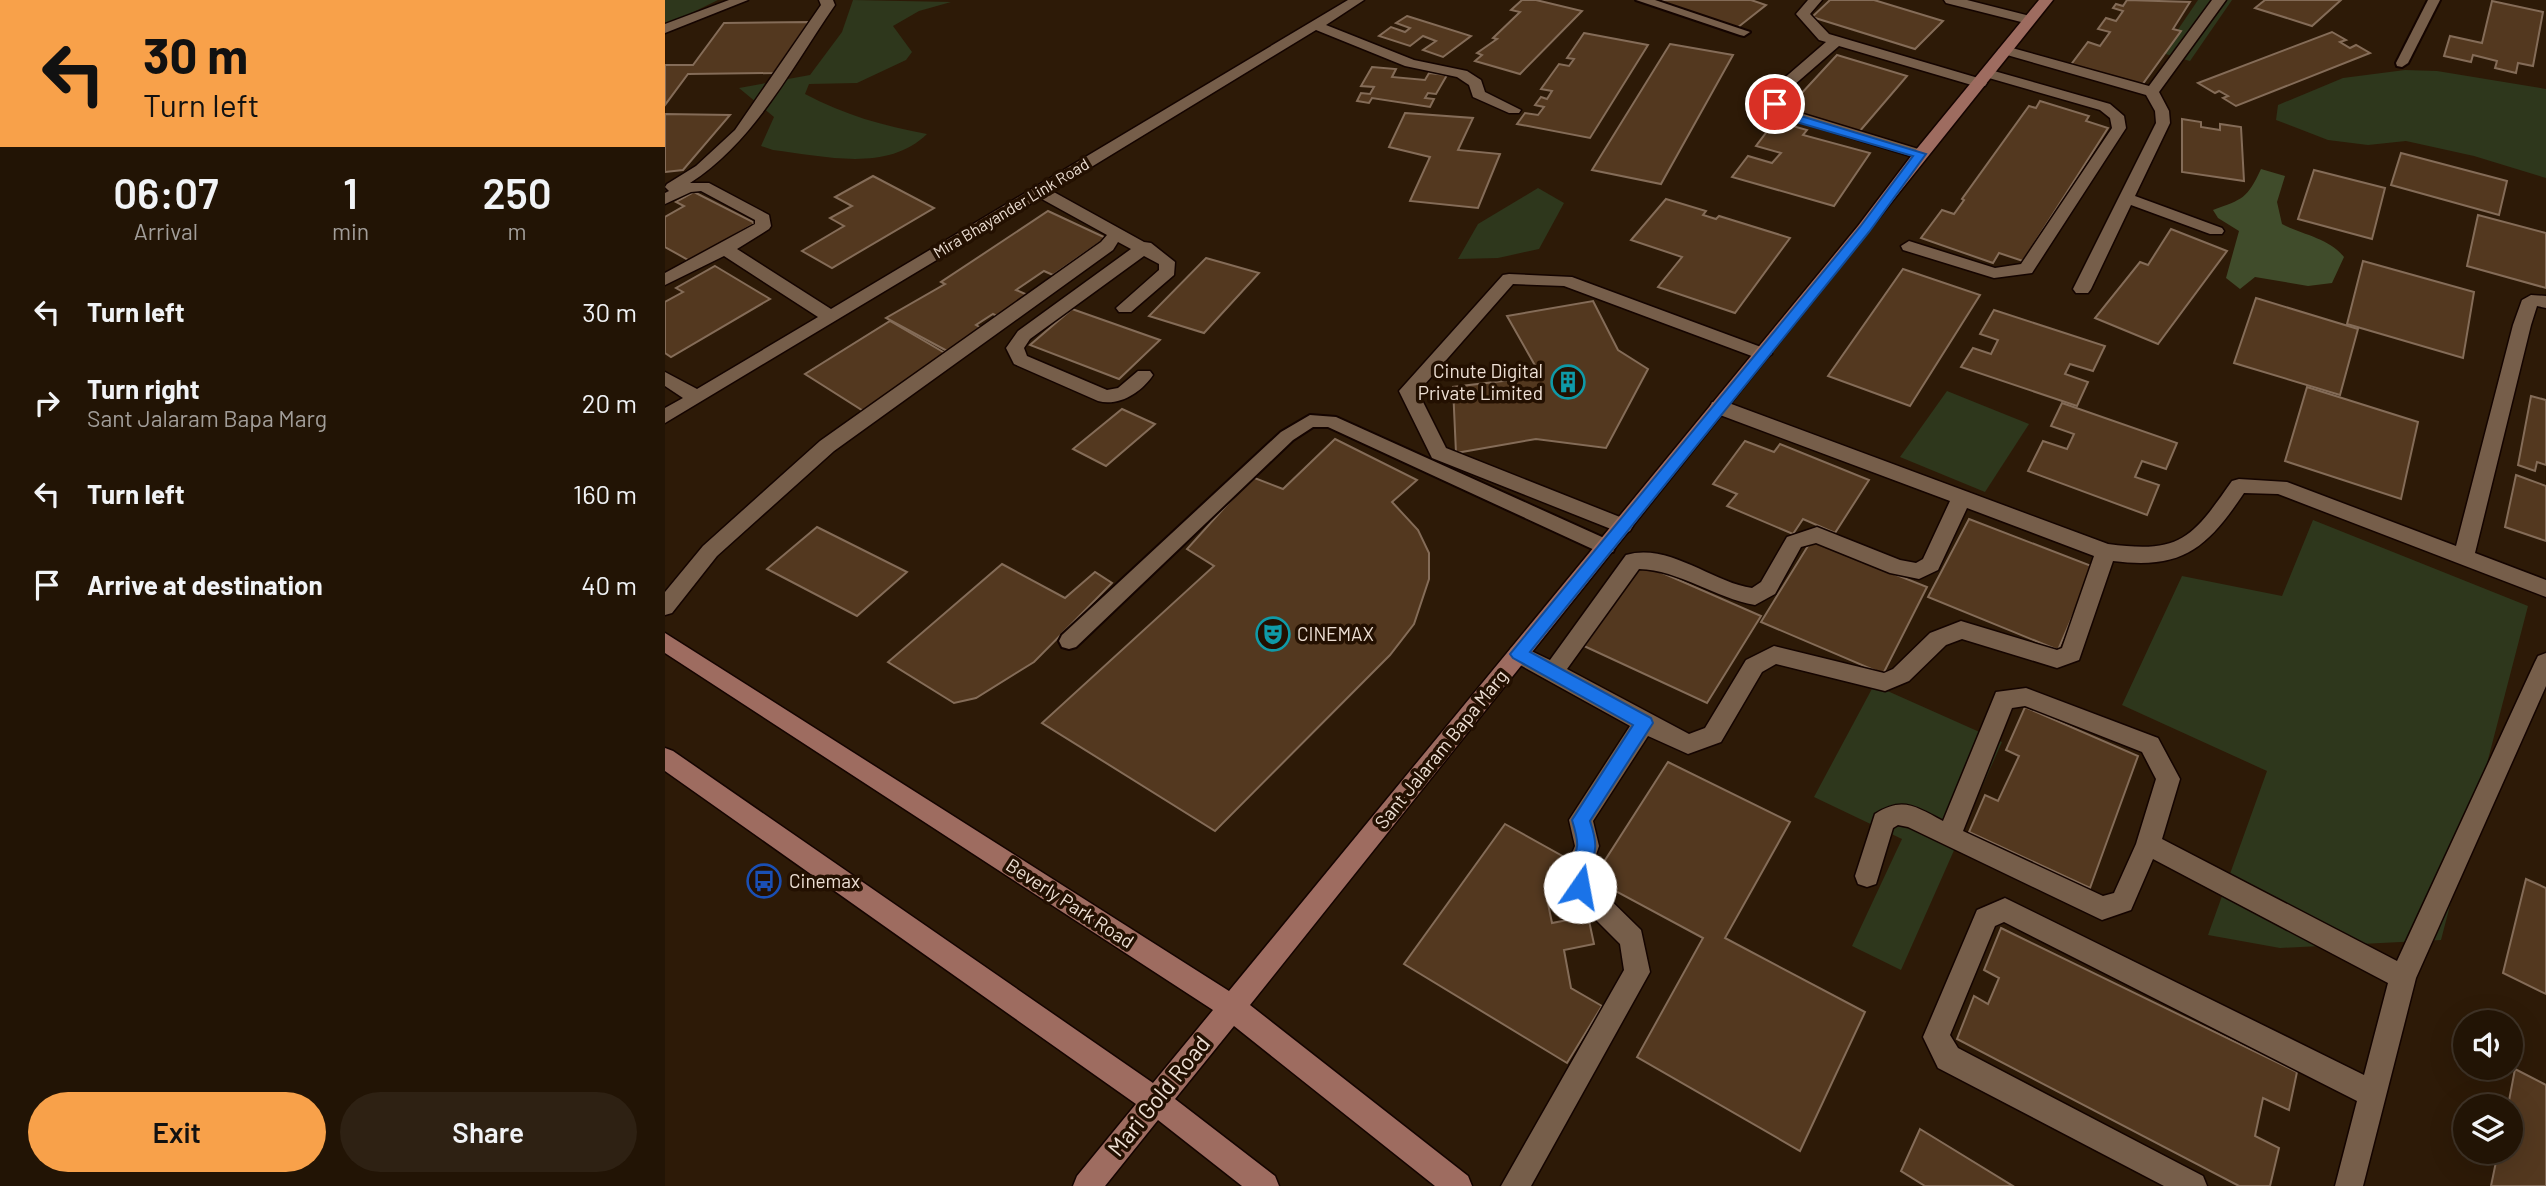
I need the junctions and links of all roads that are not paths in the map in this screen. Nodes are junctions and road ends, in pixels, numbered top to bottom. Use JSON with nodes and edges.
{"nodes":[{"id":1,"x":741,"y":0,"type":"edge"},
{"id":2,"x":826,"y":0,"type":"edge"},
{"id":3,"x":1357,"y":0,"type":"edge"},
{"id":4,"x":1642,"y":0,"type":"edge"},
{"id":5,"x":1815,"y":0,"type":"edge"},
{"id":6,"x":1951,"y":0,"type":"edge"},
{"id":7,"x":2046,"y":0,"type":"edge"},
{"id":8,"x":2219,"y":0,"type":"edge"},
{"id":9,"x":2434,"y":0,"type":"edge"},
{"id":10,"x":2029,"y":20,"type":"junction"},
{"id":11,"x":1315,"y":25,"type":"junction"},
{"id":12,"x":665,"y":29,"type":"edge"},
{"id":13,"x":1744,"y":32,"type":"dead end"},
{"id":14,"x":1836,"y":41,"type":"junction"},
{"id":15,"x":2005,"y":50,"type":"junction"},
{"id":16,"x":2402,"y":63,"type":"dead end"},
{"id":17,"x":1983,"y":78,"type":"junction"},
{"id":18,"x":2152,"y":92,"type":"junction"},
{"id":19,"x":1514,"y":110,"type":"dead end"},
{"id":20,"x":1920,"y":154,"type":"junction"},
{"id":21,"x":1040,"y":191,"type":"junction"},
{"id":22,"x":665,"y":192,"type":"edge"},
{"id":23,"x":2127,"y":198,"type":"junction"},
{"id":24,"x":665,"y":200,"type":"edge"},
{"id":25,"x":2216,"y":231,"type":"dead end"},
{"id":26,"x":1112,"y":239,"type":"dead end"},
{"id":27,"x":1909,"y":246,"type":"dead end"},
{"id":28,"x":1145,"y":247,"type":"junction"},
{"id":29,"x":725,"y":249,"type":"junction"},
{"id":30,"x":667,"y":276,"type":"edge"},
{"id":31,"x":2083,"y":289,"type":"dead end"},
{"id":32,"x":2546,"y":302,"type":"edge"},
{"id":33,"x":1125,"y":308,"type":"dead end"},
{"id":34,"x":831,"y":317,"type":"junction"},
{"id":35,"x":1763,"y":354,"type":"junction"},
{"id":36,"x":1144,"y":375,"type":"dead end"},
{"id":37,"x":665,"y":378,"type":"edge"},
{"id":38,"x":697,"y":398,"type":"junction"},
{"id":39,"x":1719,"y":407,"type":"junction"},
{"id":40,"x":665,"y":417,"type":"edge"},
{"id":41,"x":1959,"y":504,"type":"junction"},
{"id":42,"x":1623,"y":526,"type":"junction"},
{"id":43,"x":1606,"y":547,"type":"junction"},
{"id":44,"x":2104,"y":557,"type":"junction"},
{"id":45,"x":2464,"y":557,"type":"junction"},
{"id":46,"x":2546,"y":589,"type":"edge"},
{"id":47,"x":665,"y":607,"type":"edge"},
{"id":48,"x":665,"y":642,"type":"edge"},
{"id":49,"x":1069,"y":642,"type":"dead end"},
{"id":50,"x":1519,"y":654,"type":"junction"},
{"id":51,"x":2546,"y":662,"type":"edge"},
{"id":52,"x":1553,"y":673,"type":"junction"},
{"id":53,"x":1644,"y":723,"type":"junction"},
{"id":54,"x":665,"y":758,"type":"edge"},
{"id":55,"x":1949,"y":836,"type":"junction"},
{"id":56,"x":2148,"y":844,"type":"junction"},
{"id":57,"x":1867,"y":876,"type":"dead end"},
{"id":58,"x":2403,"y":977,"type":"junction"},
{"id":59,"x":1231,"y":1007,"type":"junction"},
{"id":60,"x":2373,"y":1094,"type":"junction"},
{"id":61,"x":1155,"y":1101,"type":"junction"},
{"id":62,"x":1087,"y":1186,"type":"edge"},
{"id":63,"x":1265,"y":1186,"type":"edge"},
{"id":64,"x":1458,"y":1186,"type":"edge"},
{"id":65,"x":1515,"y":1186,"type":"edge"},
{"id":66,"x":2193,"y":1186,"type":"edge"},
{"id":67,"x":2349,"y":1186,"type":"edge"}],
"edges":[{"from":1,"to":12,"type":"street"},
{"from":2,"to":22,"type":"street"},
{"from":3,"to":11,"type":"street","name":"Mira Bhayander Link Road"},
{"from":4,"to":13,"type":"lane"},
{"from":5,"to":14,"type":"street"},
{"from":6,"to":10,"type":"street"},
{"from":7,"to":10,"type":"street","name":"Sant Jalaram Bapa Marg"},
{"from":8,"to":18,"type":"street"},
{"from":9,"to":16,"type":"lane"},
{"from":10,"to":15,"type":"street","name":"Sant Jalaram Bapa Marg"},
{"from":11,"to":19,"type":"street"},
{"from":11,"to":21,"type":"street","name":"Mira Bhayander Link Road"},
{"from":14,"to":17,"type":"street"},
{"from":14,"to":20,"type":"street"},
{"from":15,"to":17,"type":"street","name":"Sant Jalaram Bapa Marg"},
{"from":15,"to":18,"type":"street"},
{"from":17,"to":20,"type":"street","name":"Sant Jalaram Bapa Marg"},
{"from":17,"to":27,"type":"street"},
{"from":18,"to":23,"type":"street"},
{"from":20,"to":35,"type":"street","name":"Sant Jalaram Bapa Marg"},
{"from":21,"to":28,"type":"street"},
{"from":21,"to":34,"type":"street","name":"Mira Bhayander Link Road"},
{"from":23,"to":25,"type":"street"},
{"from":23,"to":31,"type":"street"},
{"from":24,"to":29,"type":"street"},
{"from":26,"to":47,"type":"street"},
{"from":28,"to":33,"type":"street"},
{"from":28,"to":36,"type":"street"},
{"from":29,"to":30,"type":"street"},
{"from":29,"to":34,"type":"street"},
{"from":32,"to":45,"type":"street"},
{"from":34,"to":38,"type":"street","name":"Mira Bhayander Link Road"},
{"from":35,"to":39,"type":"street","name":"Sant Jalaram Bapa Marg"},
{"from":35,"to":42,"type":"street"},
{"from":37,"to":38,"type":"street"},
{"from":38,"to":40,"type":"street","name":"Mira Bhayander Link Road"},
{"from":39,"to":41,"type":"street"},
{"from":39,"to":42,"type":"street","name":"Sant Jalaram Bapa Marg"},
{"from":41,"to":44,"type":"street"},
{"from":41,"to":52,"type":"street"},
{"from":42,"to":43,"type":"street","name":"Sant Jalaram Bapa Marg"},
{"from":43,"to":49,"type":"lane"},
{"from":43,"to":50,"type":"street","name":"Sant Jalaram Bapa Marg"},
{"from":44,"to":45,"type":"street"},
{"from":44,"to":53,"type":"street"},
{"from":45,"to":46,"type":"street"},
{"from":48,"to":59,"type":"street","name":"Beverly Park Road"},
{"from":50,"to":52,"type":"street"},
{"from":50,"to":59,"type":"street","name":"Sant Jalaram Bapa Marg"},
{"from":51,"to":58,"type":"street"},
{"from":52,"to":53,"type":"street"},
{"from":53,"to":65,"type":"street"},
{"from":54,"to":61,"type":"street"},
{"from":55,"to":56,"type":"street"},
{"from":55,"to":56,"type":"street"},
{"from":55,"to":57,"type":"street"},
{"from":56,"to":58,"type":"street"},
{"from":58,"to":60,"type":"street"},
{"from":59,"to":61,"type":"street","name":"Mari Gold Road"},
{"from":59,"to":64,"type":"street","name":"Beverly Park Road"},
{"from":60,"to":66,"type":"street"},
{"from":60,"to":67,"type":"street"},
{"from":61,"to":62,"type":"street","name":"Mari Gold Road"},
{"from":61,"to":63,"type":"street"}]}
